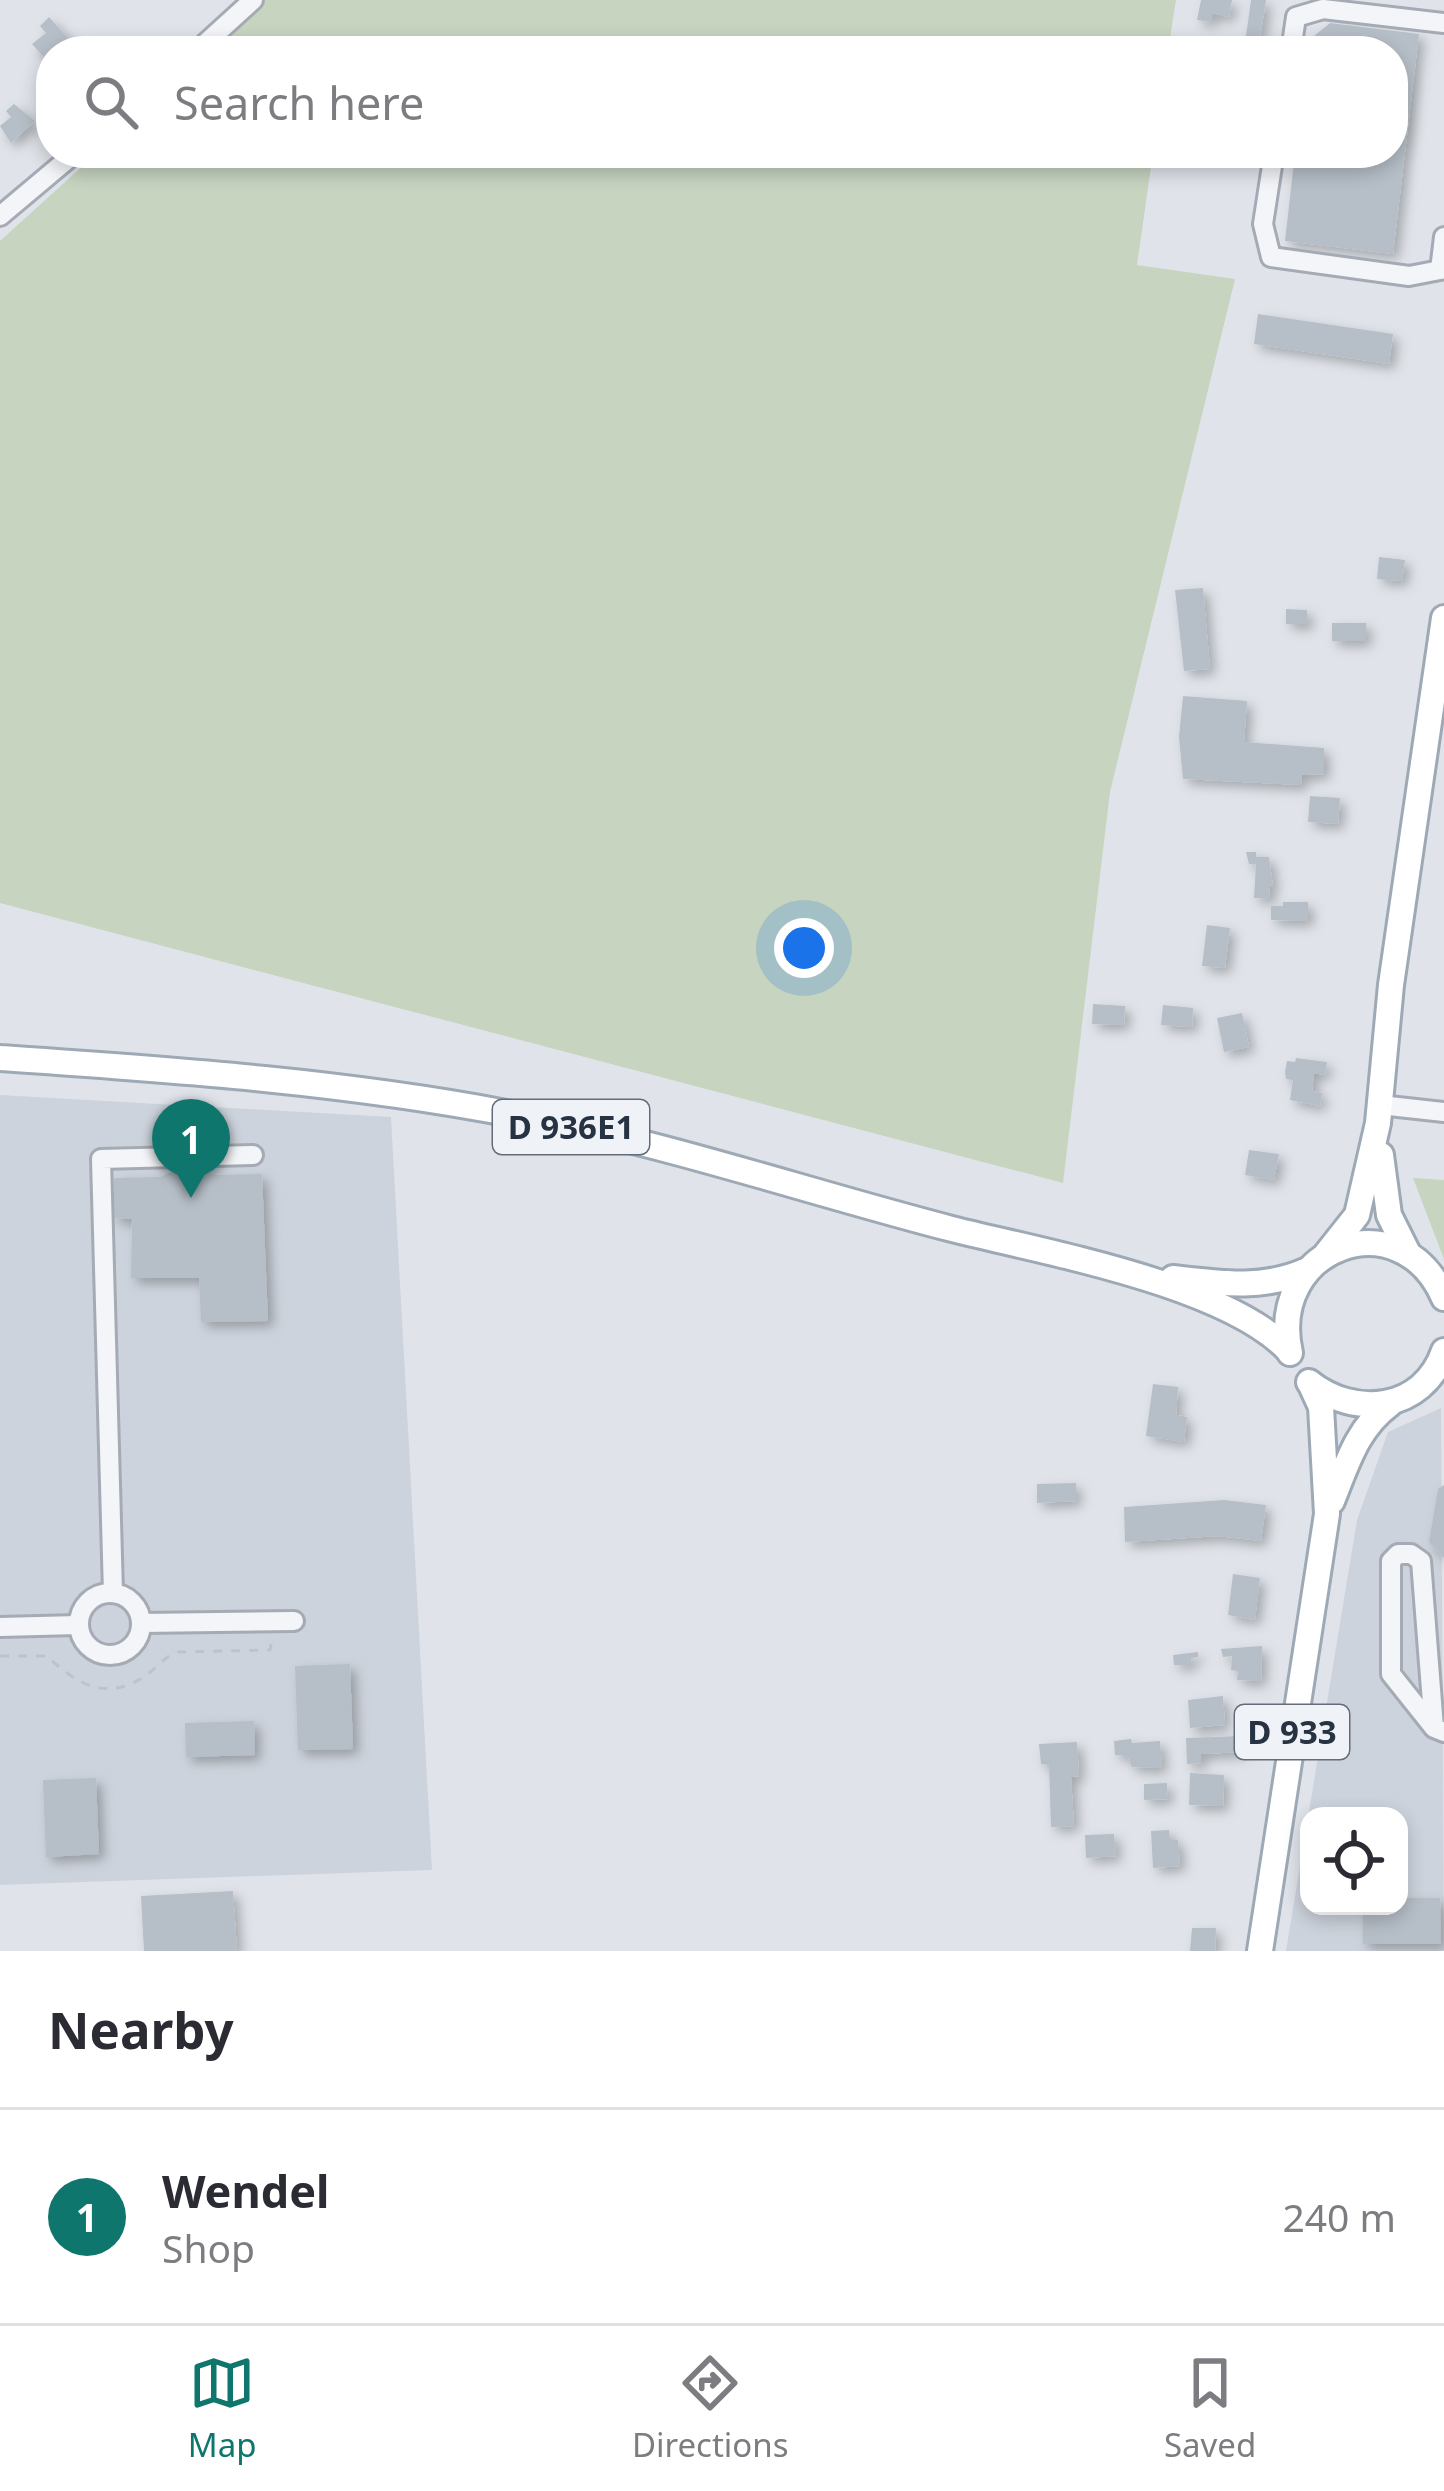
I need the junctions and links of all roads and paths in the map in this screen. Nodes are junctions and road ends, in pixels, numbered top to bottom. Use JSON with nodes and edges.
{"nodes":[{"id":1,"x":253,"y":0,"type":"edge"},
{"id":2,"x":1444,"y":23,"type":"edge"},
{"id":3,"x":213,"y":36,"type":"edge"},
{"id":4,"x":1293,"y":36,"type":"edge"},
{"id":5,"x":57,"y":168,"type":"edge"},
{"id":6,"x":1272,"y":168,"type":"edge"},
{"id":7,"x":0,"y":216,"type":"edge"},
{"id":8,"x":1444,"y":237,"type":"edge"},
{"id":9,"x":1444,"y":618,"type":"edge"},
{"id":10,"x":0,"y":1058,"type":"edge"},
{"id":11,"x":1444,"y":1112,"type":"edge"},
{"id":12,"x":1379,"y":1114,"type":"junction"},
{"id":13,"x":253,"y":1155,"type":"dead end"},
{"id":14,"x":1326,"y":1254,"type":"junction"},
{"id":15,"x":1409,"y":1255,"type":"junction"},
{"id":16,"x":1305,"y":1270,"type":"junction"},
{"id":17,"x":1127,"y":1273,"type":"junction"},
{"id":18,"x":1444,"y":1298,"type":"edge"},
{"id":19,"x":1289,"y":1351,"type":"junction"},
{"id":20,"x":1444,"y":1351,"type":"edge"},
{"id":21,"x":1310,"y":1383,"type":"junction"},
{"id":22,"x":1444,"y":1388,"type":"edge"},
{"id":23,"x":1402,"y":1398,"type":"junction"},
{"id":24,"x":1327,"y":1514,"type":"junction"},
{"id":25,"x":113,"y":1593,"type":"junction"},
{"id":26,"x":285,"y":1621,"type":"joint"},
{"id":27,"x":142,"y":1623,"type":"junction"},
{"id":28,"x":78,"y":1625,"type":"junction"},
{"id":29,"x":0,"y":1628,"type":"edge"},
{"id":30,"x":0,"y":1656,"type":"edge"},
{"id":31,"x":1439,"y":1730,"type":"edge"},
{"id":32,"x":1261,"y":1951,"type":"edge"}],
"edges":[{"from":1,"to":3,"type":"street"},
{"from":2,"to":4,"type":"street"},
{"from":5,"to":7,"type":"street"},
{"from":6,"to":8,"type":"street"},
{"from":9,"to":12,"type":"main road"},
{"from":10,"to":17,"type":"main road","number":"D 936E1"},
{"from":11,"to":12,"type":"street"},
{"from":12,"to":14,"type":"main road"},
{"from":12,"to":15,"type":"main road"},
{"from":13,"to":25,"type":"street"},
{"from":14,"to":15,"type":"main road"},
{"from":14,"to":16,"type":"main road"},
{"from":15,"to":18,"type":"main road"},
{"from":16,"to":17,"type":"main road","number":"D 936E1"},
{"from":16,"to":19,"type":"main road"},
{"from":17,"to":19,"type":"main road","number":"D 936E1"},
{"from":19,"to":21,"type":"main road"},
{"from":20,"to":23,"type":"main road"},
{"from":21,"to":23,"type":"main road"},
{"from":21,"to":24,"type":"main road","number":"D 933"},
{"from":22,"to":23,"type":"main road"},
{"from":23,"to":24,"type":"main road","number":"D 933"},
{"from":24,"to":32,"type":"main road","number":"D 933"},
{"from":25,"to":27,"type":"street"},
{"from":25,"to":28,"type":"street"},
{"from":26,"to":27,"type":"street"},
{"from":26,"to":30,"type":"path"},
{"from":27,"to":28,"type":"street"},
{"from":28,"to":29,"type":"street"},
{"from":31,"to":31,"type":"street"}]}
